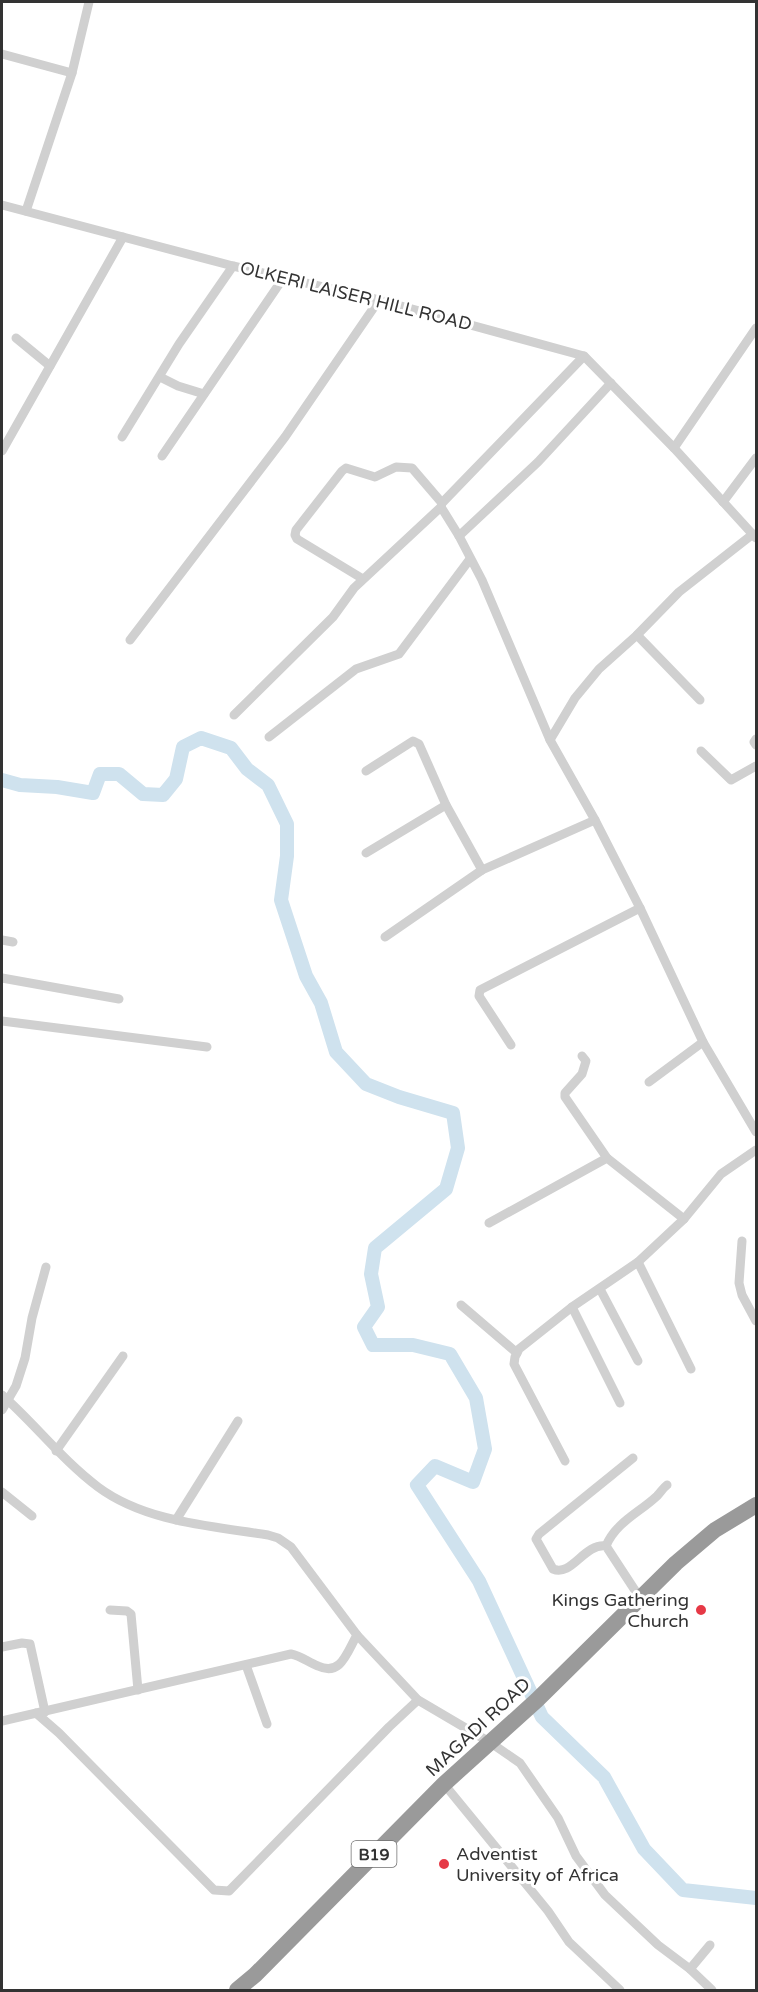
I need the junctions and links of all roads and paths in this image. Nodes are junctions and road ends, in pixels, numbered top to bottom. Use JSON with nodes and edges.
{"nodes":[{"id":1,"x":89,"y":2,"type":"edge"},
{"id":2,"x":2,"y":54,"type":"edge"},
{"id":3,"x":72,"y":73,"type":"junction"},
{"id":4,"x":2,"y":205,"type":"edge"},
{"id":5,"x":26,"y":212,"type":"junction"},
{"id":6,"x":123,"y":237,"type":"junction"},
{"id":7,"x":233,"y":266,"type":"junction"},
{"id":8,"x":284,"y":277,"type":"junction"},
{"id":9,"x":379,"y":300,"type":"junction"},
{"id":10,"x":756,"y":328,"type":"edge"},
{"id":11,"x":16,"y":338,"type":"dead end"},
{"id":12,"x":584,"y":356,"type":"junction"},
{"id":13,"x":50,"y":366,"type":"junction"},
{"id":14,"x":160,"y":377,"type":"junction"},
{"id":15,"x":611,"y":383,"type":"junction"},
{"id":16,"x":204,"y":394,"type":"junction"},
{"id":17,"x":122,"y":437,"type":"dead end"},
{"id":18,"x":674,"y":448,"type":"junction"},
{"id":19,"x":2,"y":451,"type":"edge"},
{"id":20,"x":162,"y":456,"type":"dead end"},
{"id":21,"x":756,"y":458,"type":"edge"},
{"id":22,"x":723,"y":502,"type":"junction"},
{"id":23,"x":442,"y":505,"type":"junction"},
{"id":24,"x":459,"y":536,"type":"junction"},
{"id":25,"x":755,"y":536,"type":"edge"},
{"id":26,"x":470,"y":559,"type":"junction"},
{"id":27,"x":363,"y":579,"type":"junction"},
{"id":28,"x":637,"y":635,"type":"junction"},
{"id":29,"x":130,"y":640,"type":"dead end"},
{"id":30,"x":700,"y":700,"type":"dead end"},
{"id":31,"x":234,"y":715,"type":"dead end"},
{"id":32,"x":269,"y":737,"type":"dead end"},
{"id":33,"x":756,"y":739,"type":"edge"},
{"id":34,"x":550,"y":740,"type":"junction"},
{"id":35,"x":756,"y":745,"type":"edge"},
{"id":36,"x":701,"y":751,"type":"dead end"},
{"id":37,"x":756,"y":766,"type":"edge"},
{"id":38,"x":366,"y":771,"type":"dead end"},
{"id":39,"x":446,"y":805,"type":"junction"},
{"id":40,"x":595,"y":820,"type":"junction"},
{"id":41,"x":366,"y":853,"type":"dead end"},
{"id":42,"x":482,"y":870,"type":"junction"},
{"id":43,"x":640,"y":908,"type":"junction"},
{"id":44,"x":385,"y":937,"type":"dead end"},
{"id":45,"x":2,"y":940,"type":"edge"},
{"id":46,"x":14,"y":942,"type":"dead end"},
{"id":47,"x":2,"y":978,"type":"edge"},
{"id":48,"x":120,"y":999,"type":"dead end"},
{"id":49,"x":2,"y":1021,"type":"edge"},
{"id":50,"x":702,"y":1042,"type":"junction"},
{"id":51,"x":511,"y":1045,"type":"dead end"},
{"id":52,"x":207,"y":1047,"type":"dead end"},
{"id":53,"x":582,"y":1056,"type":"dead end"},
{"id":54,"x":649,"y":1082,"type":"dead end"},
{"id":55,"x":756,"y":1132,"type":"edge"},
{"id":56,"x":756,"y":1150,"type":"edge"},
{"id":57,"x":608,"y":1158,"type":"junction"},
{"id":58,"x":684,"y":1219,"type":"junction"},
{"id":59,"x":489,"y":1223,"type":"dead end"},
{"id":60,"x":742,"y":1241,"type":"dead end"},
{"id":61,"x":638,"y":1262,"type":"junction"},
{"id":62,"x":46,"y":1267,"type":"dead end"},
{"id":63,"x":600,"y":1289,"type":"junction"},
{"id":64,"x":461,"y":1305,"type":"dead end"},
{"id":65,"x":572,"y":1307,"type":"junction"},
{"id":66,"x":756,"y":1321,"type":"edge"},
{"id":67,"x":517,"y":1353,"type":"junction"},
{"id":68,"x":123,"y":1356,"type":"dead end"},
{"id":69,"x":638,"y":1362,"type":"dead end"},
{"id":70,"x":691,"y":1369,"type":"dead end"},
{"id":71,"x":4,"y":1398,"type":"edge"},
{"id":72,"x":620,"y":1403,"type":"dead end"},
{"id":73,"x":2,"y":1410,"type":"edge"},
{"id":74,"x":238,"y":1421,"type":"dead end"},
{"id":75,"x":56,"y":1451,"type":"junction"},
{"id":76,"x":633,"y":1458,"type":"dead end"},
{"id":77,"x":565,"y":1461,"type":"dead end"},
{"id":78,"x":667,"y":1485,"type":"dead end"},
{"id":79,"x":2,"y":1492,"type":"edge"},
{"id":80,"x":756,"y":1505,"type":"edge"},
{"id":81,"x":32,"y":1516,"type":"dead end"},
{"id":82,"x":176,"y":1520,"type":"junction"},
{"id":83,"x":606,"y":1546,"type":"junction"},
{"id":84,"x":640,"y":1598,"type":"junction"},
{"id":85,"x":110,"y":1610,"type":"dead end"},
{"id":86,"x":357,"y":1635,"type":"junction"},
{"id":87,"x":2,"y":1647,"type":"edge"},
{"id":88,"x":246,"y":1665,"type":"junction"},
{"id":89,"x":138,"y":1690,"type":"junction"},
{"id":90,"x":418,"y":1700,"type":"junction"},
{"id":91,"x":41,"y":1712,"type":"junction"},
{"id":92,"x":2,"y":1721,"type":"edge"},
{"id":93,"x":267,"y":1724,"type":"dead end"},
{"id":94,"x":491,"y":1743,"type":"junction"},
{"id":95,"x":444,"y":1784,"type":"junction"},
{"id":96,"x":710,"y":1944,"type":"dead end"},
{"id":97,"x":690,"y":1969,"type":"junction"},
{"id":98,"x":237,"y":1990,"type":"edge"},
{"id":99,"x":620,"y":1990,"type":"edge"},
{"id":100,"x":712,"y":1990,"type":"edge"}],
"edges":[{"from":1,"to":3,"type":"street"},
{"from":2,"to":3,"type":"street"},
{"from":3,"to":5,"type":"street"},
{"from":4,"to":5,"type":"street","name":"OLKERI LAISER HILL ROAD"},
{"from":5,"to":6,"type":"street","name":"OLKERI LAISER HILL ROAD"},
{"from":6,"to":7,"type":"street","name":"OLKERI LAISER HILL ROAD"},
{"from":6,"to":13,"type":"street"},
{"from":7,"to":8,"type":"street","name":"OLKERI LAISER HILL ROAD"},
{"from":7,"to":14,"type":"street"},
{"from":8,"to":9,"type":"street","name":"OLKERI LAISER HILL ROAD"},
{"from":8,"to":16,"type":"street"},
{"from":9,"to":12,"type":"street","name":"OLKERI LAISER HILL ROAD"},
{"from":9,"to":29,"type":"street"},
{"from":10,"to":18,"type":"street"},
{"from":11,"to":13,"type":"street"},
{"from":12,"to":15,"type":"street","name":"OLKERI LAISER HILL ROAD"},
{"from":12,"to":23,"type":"street"},
{"from":13,"to":19,"type":"street"},
{"from":14,"to":16,"type":"street"},
{"from":14,"to":17,"type":"street"},
{"from":15,"to":18,"type":"street","name":"OLKERI LAISER HILL ROAD"},
{"from":15,"to":24,"type":"street"},
{"from":16,"to":20,"type":"street"},
{"from":18,"to":22,"type":"street","name":"OLKERI LAISER HILL ROAD"},
{"from":21,"to":22,"type":"street"},
{"from":22,"to":25,"type":"street","name":"OLKERI LAISER HILL ROAD"},
{"from":23,"to":24,"type":"street"},
{"from":23,"to":27,"type":"street"},
{"from":23,"to":27,"type":"street"},
{"from":24,"to":26,"type":"street"},
{"from":25,"to":28,"type":"street"},
{"from":26,"to":32,"type":"street"},
{"from":26,"to":34,"type":"street"},
{"from":27,"to":31,"type":"street"},
{"from":28,"to":30,"type":"street"},
{"from":28,"to":34,"type":"street"},
{"from":33,"to":35,"type":"street"},
{"from":34,"to":40,"type":"street"},
{"from":36,"to":37,"type":"street"},
{"from":38,"to":39,"type":"street"},
{"from":39,"to":41,"type":"street"},
{"from":39,"to":42,"type":"street"},
{"from":40,"to":42,"type":"street"},
{"from":40,"to":43,"type":"street"},
{"from":42,"to":44,"type":"street"},
{"from":43,"to":50,"type":"street"},
{"from":43,"to":51,"type":"street"},
{"from":45,"to":46,"type":"street"},
{"from":47,"to":48,"type":"street"},
{"from":49,"to":52,"type":"street"},
{"from":50,"to":54,"type":"street"},
{"from":50,"to":55,"type":"street"},
{"from":53,"to":57,"type":"street"},
{"from":56,"to":58,"type":"street"},
{"from":57,"to":58,"type":"street"},
{"from":57,"to":59,"type":"street"},
{"from":58,"to":61,"type":"street"},
{"from":60,"to":66,"type":"street"},
{"from":61,"to":63,"type":"street"},
{"from":61,"to":70,"type":"street"},
{"from":62,"to":71,"type":"street"},
{"from":63,"to":65,"type":"street"},
{"from":63,"to":69,"type":"street"},
{"from":64,"to":67,"type":"street"},
{"from":65,"to":67,"type":"street"},
{"from":65,"to":72,"type":"street"},
{"from":67,"to":77,"type":"street"},
{"from":68,"to":75,"type":"street"},
{"from":71,"to":73,"type":"street"},
{"from":71,"to":75,"type":"street"},
{"from":74,"to":82,"type":"street"},
{"from":75,"to":82,"type":"street"},
{"from":76,"to":83,"type":"street"},
{"from":78,"to":83,"type":"street"},
{"from":79,"to":81,"type":"street"},
{"from":80,"to":84,"type":"highway","name":"MAGADI ROAD","number":"B19"},
{"from":82,"to":86,"type":"street"},
{"from":83,"to":84,"type":"street"},
{"from":84,"to":94,"type":"highway","name":"MAGADI ROAD","number":"B19"},
{"from":85,"to":89,"type":"street"},
{"from":86,"to":88,"type":"street"},
{"from":86,"to":90,"type":"street"},
{"from":87,"to":91,"type":"street"},
{"from":88,"to":89,"type":"street"},
{"from":88,"to":93,"type":"street"},
{"from":89,"to":91,"type":"street"},
{"from":90,"to":91,"type":"street"},
{"from":90,"to":94,"type":"street"},
{"from":91,"to":92,"type":"street"},
{"from":94,"to":95,"type":"highway","name":"MAGADI ROAD","number":"B19"},
{"from":94,"to":97,"type":"street"},
{"from":95,"to":98,"type":"highway","name":"MAGADI ROAD","number":"B19"},
{"from":95,"to":99,"type":"street"},
{"from":96,"to":97,"type":"street"},
{"from":97,"to":100,"type":"street"}]}
